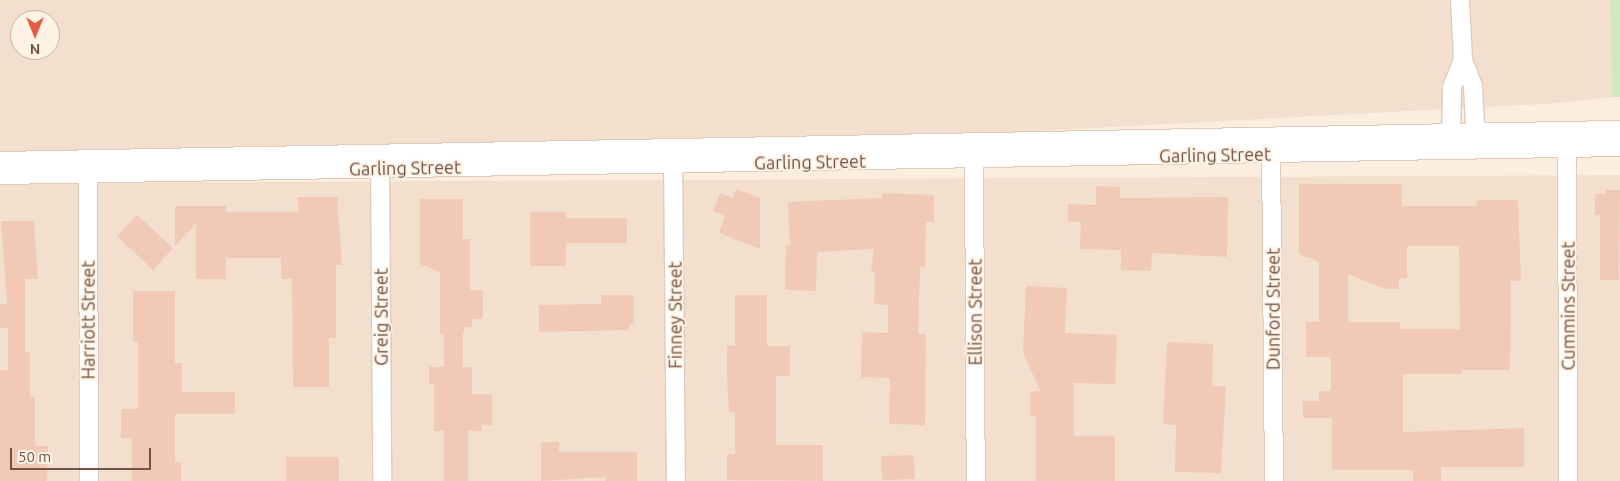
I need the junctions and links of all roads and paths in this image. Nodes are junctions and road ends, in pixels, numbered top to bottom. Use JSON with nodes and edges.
{"nodes":[{"id":1,"x":1460,"y":0,"type":"edge"},
{"id":2,"x":1463,"y":60,"type":"junction"},
{"id":3,"x":1620,"y":130,"type":"edge"},
{"id":4,"x":1568,"y":139,"type":"junction"},
{"id":5,"x":1451,"y":141,"type":"junction"},
{"id":6,"x":1476,"y":141,"type":"junction"},
{"id":7,"x":1271,"y":145,"type":"junction"},
{"id":8,"x":1620,"y":147,"type":"edge"},
{"id":9,"x":974,"y":151,"type":"junction"},
{"id":10,"x":673,"y":156,"type":"junction"},
{"id":11,"x":0,"y":161,"type":"edge"},
{"id":12,"x":380,"y":161,"type":"junction"},
{"id":13,"x":88,"y":167,"type":"junction"},
{"id":14,"x":0,"y":175,"type":"edge"},
{"id":15,"x":89,"y":481,"type":"edge"},
{"id":16,"x":382,"y":481,"type":"edge"},
{"id":17,"x":676,"y":481,"type":"edge"},
{"id":18,"x":976,"y":481,"type":"edge"},
{"id":19,"x":1274,"y":481,"type":"edge"},
{"id":20,"x":1568,"y":481,"type":"edge"}],
"edges":[{"from":1,"to":2,"type":"street"},
{"from":2,"to":5,"type":"street"},
{"from":2,"to":6,"type":"street"},
{"from":3,"to":4,"type":"street","name":"Garling Street"},
{"from":4,"to":6,"type":"street","name":"Garling Street"},
{"from":4,"to":8,"type":"street","name":"Garling Street"},
{"from":4,"to":20,"type":"street","name":"Cummins Street"},
{"from":5,"to":6,"type":"street","name":"Garling Street"},
{"from":5,"to":7,"type":"street","name":"Garling Street"},
{"from":7,"to":9,"type":"street","name":"Garling Street"},
{"from":7,"to":19,"type":"street","name":"Dunford Street"},
{"from":9,"to":10,"type":"street","name":"Garling Street"},
{"from":9,"to":18,"type":"street","name":"Ellison Street"},
{"from":10,"to":12,"type":"street","name":"Garling Street"},
{"from":10,"to":17,"type":"street","name":"Finney Street"},
{"from":11,"to":13,"type":"street","name":"Garling Street"},
{"from":12,"to":13,"type":"street","name":"Garling Street"},
{"from":12,"to":16,"type":"street","name":"Greig Street"},
{"from":13,"to":14,"type":"street","name":"Garling Street"},
{"from":13,"to":15,"type":"street","name":"Harriott Street"}]}
